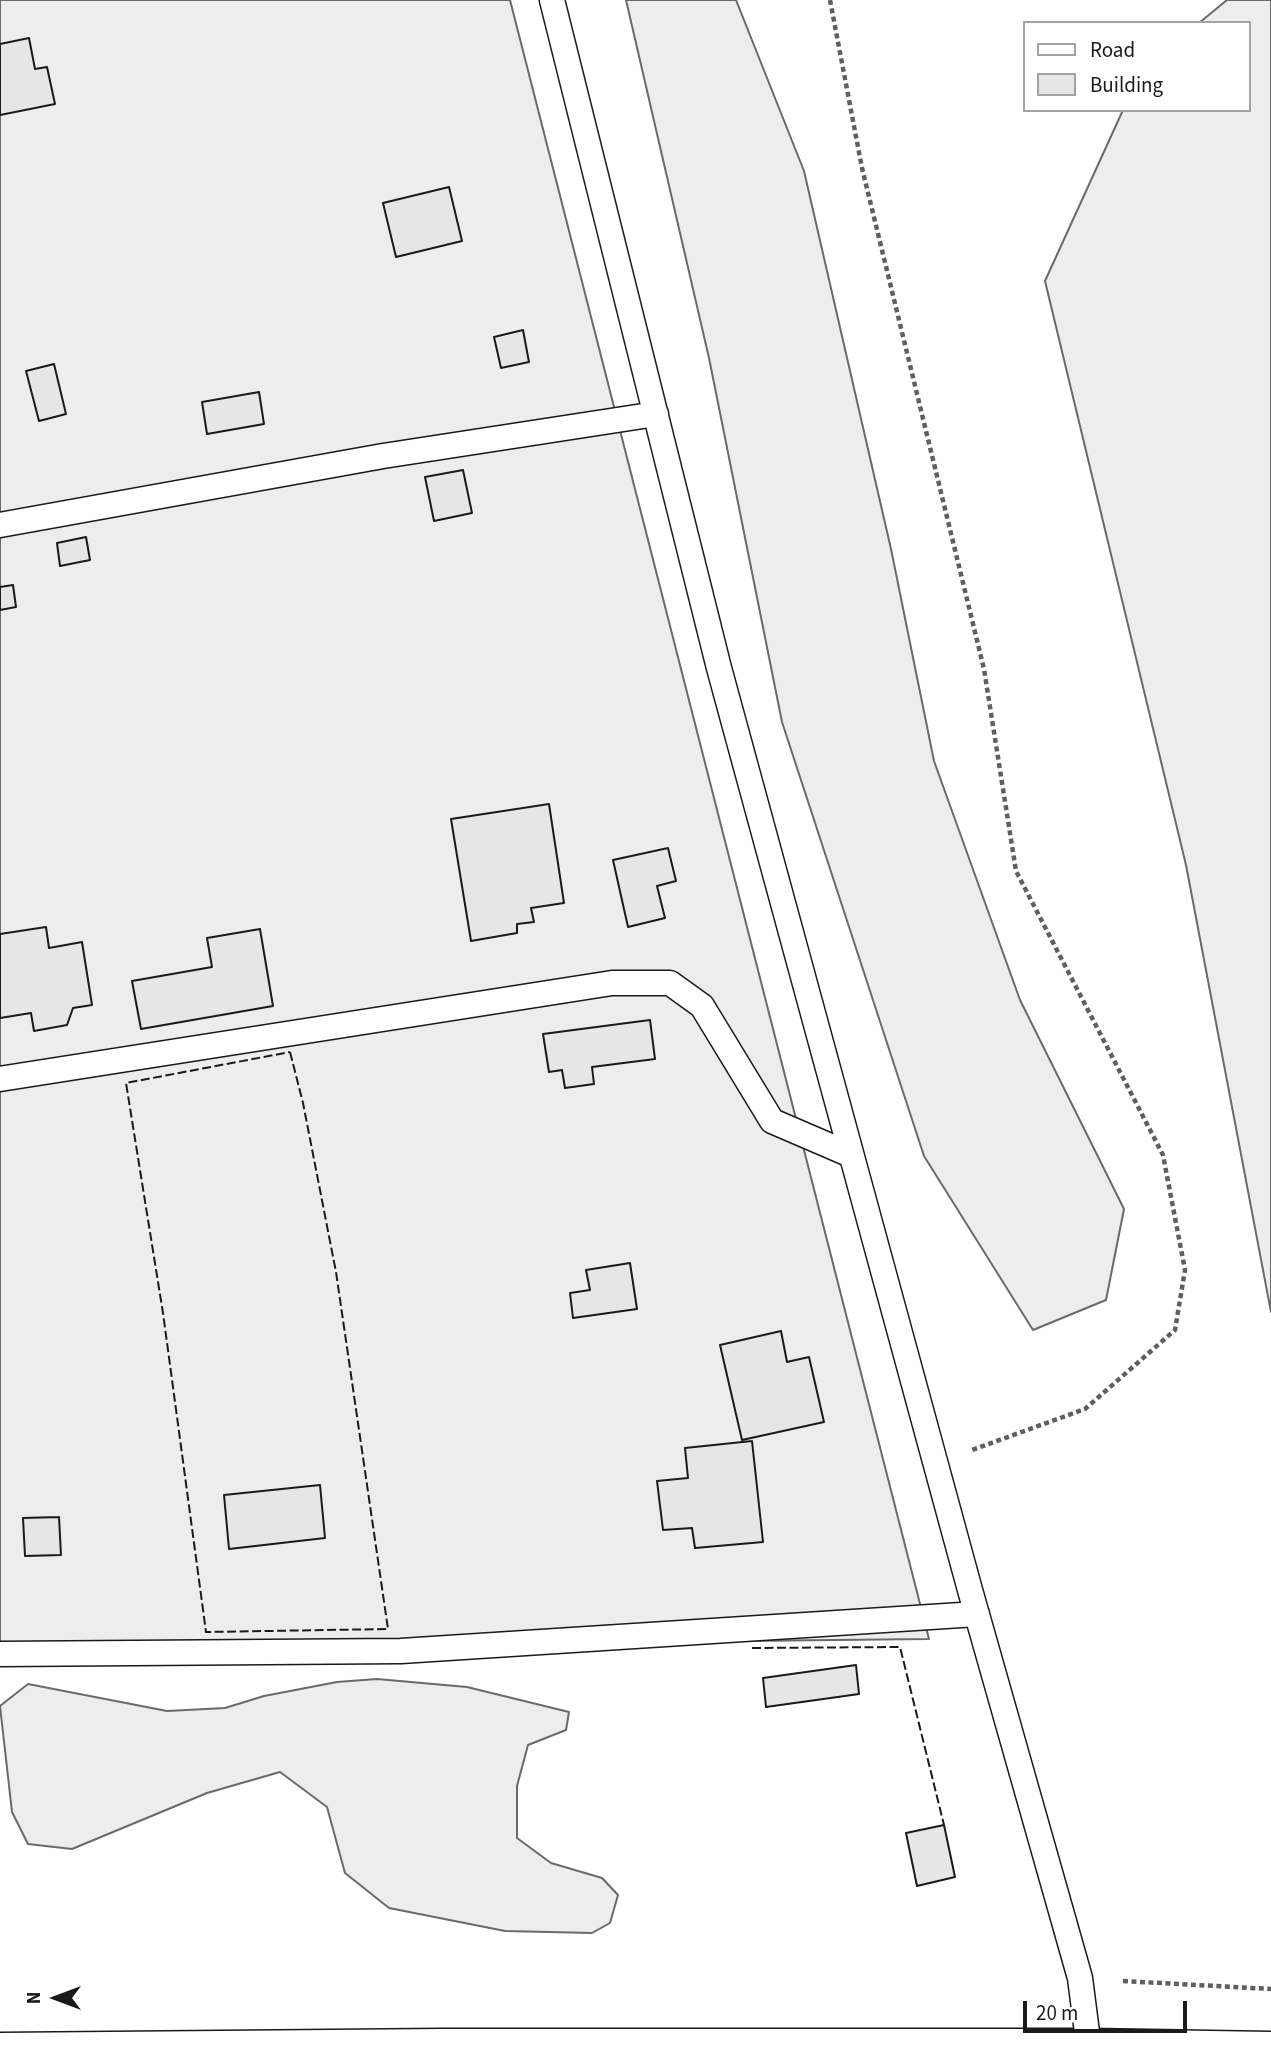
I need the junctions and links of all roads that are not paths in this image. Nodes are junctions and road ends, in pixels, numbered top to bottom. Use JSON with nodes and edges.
{"nodes":[{"id":1,"x":552,"y":0,"type":"edge"},
{"id":2,"x":656,"y":414,"type":"junction"},
{"id":3,"x":0,"y":525,"type":"edge"},
{"id":4,"x":0,"y":1079,"type":"edge"},
{"id":5,"x":851,"y":1155,"type":"junction"},
{"id":6,"x":977,"y":1614,"type":"junction"},
{"id":7,"x":0,"y":1654,"type":"edge"},
{"id":8,"x":1070,"y":2050,"type":"edge"},
{"id":9,"x":1271,"y":2051,"type":"edge"},
{"id":10,"x":0,"y":2052,"type":"edge"},
{"id":11,"x":134,"y":2052,"type":"edge"}],
"edges":[{"from":1,"to":2,"type":"lane"},
{"from":2,"to":3,"type":"lane"},
{"from":2,"to":5,"type":"lane"},
{"from":4,"to":5,"type":"lane"},
{"from":5,"to":6,"type":"lane"},
{"from":6,"to":7,"type":"lane"},
{"from":6,"to":8,"type":"lane"},
{"from":8,"to":9,"type":"main road"},
{"from":8,"to":11,"type":"main road"},
{"from":10,"to":11,"type":"main road"}]}
